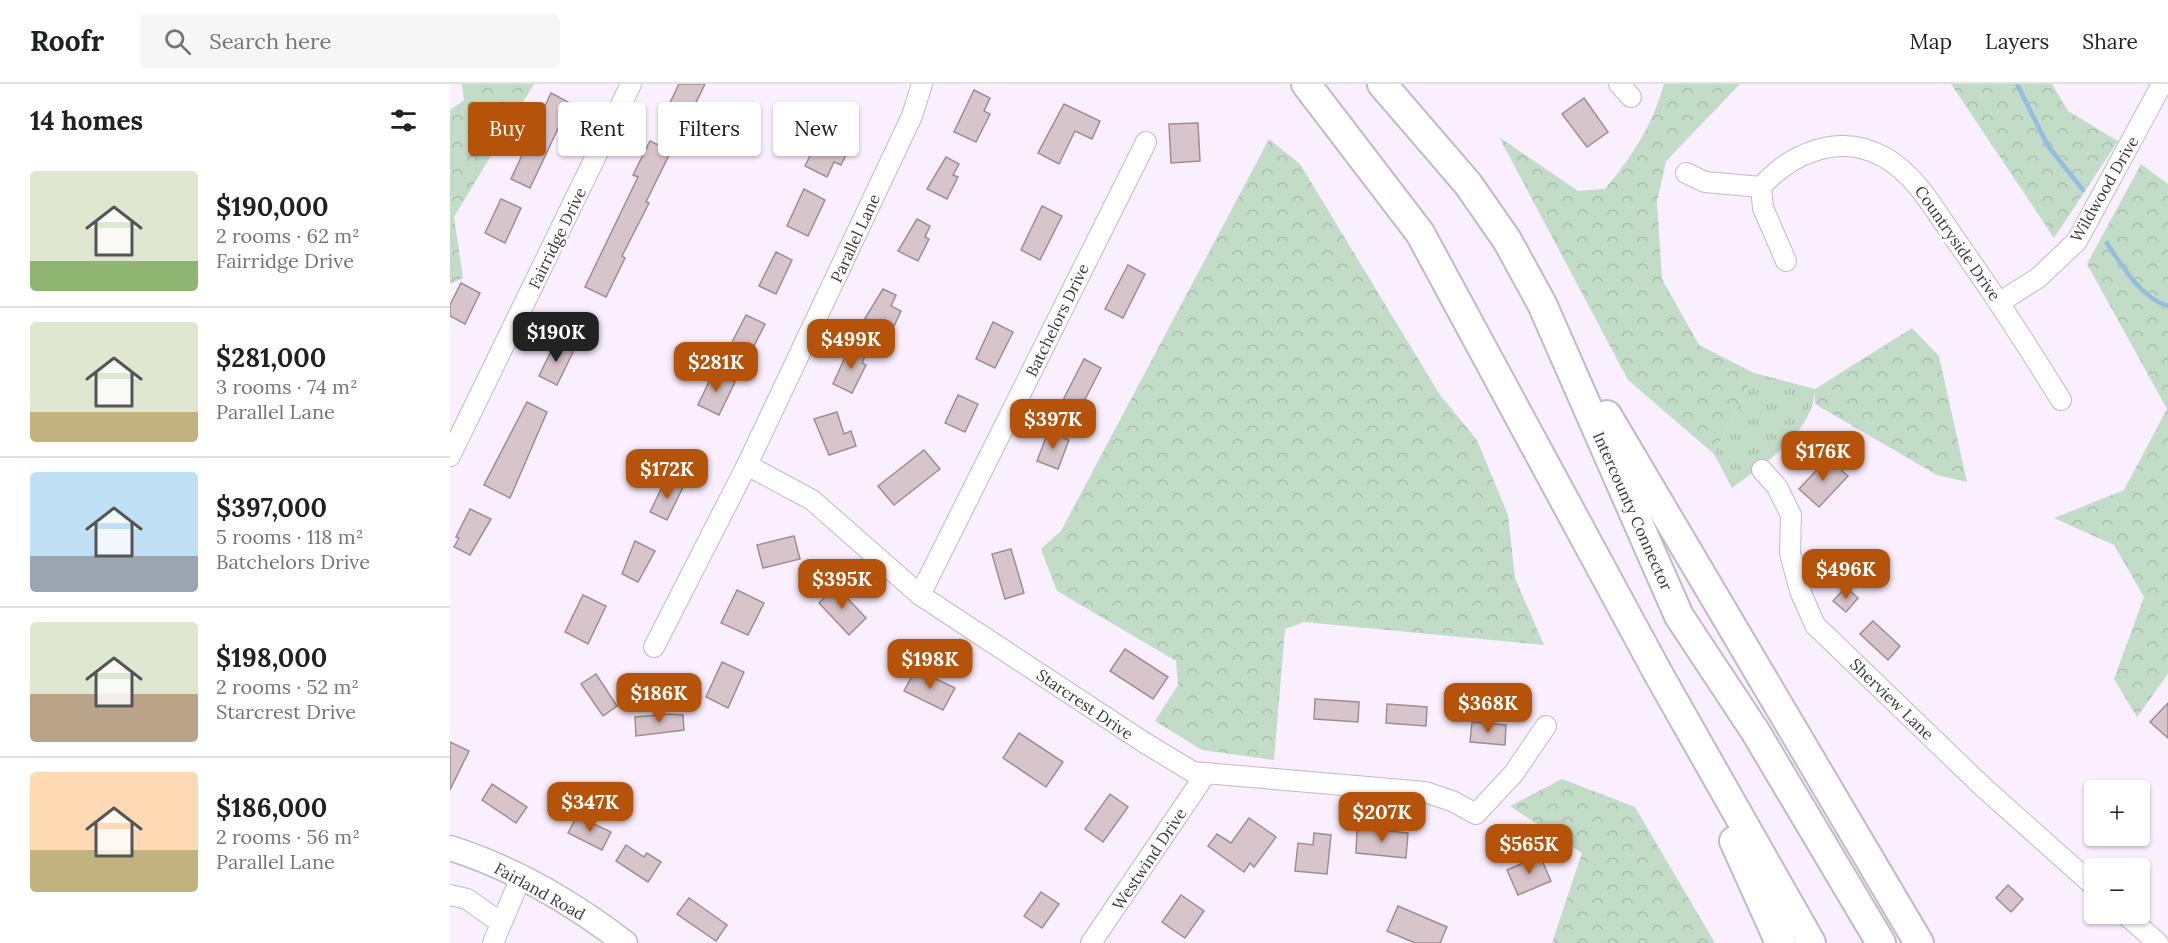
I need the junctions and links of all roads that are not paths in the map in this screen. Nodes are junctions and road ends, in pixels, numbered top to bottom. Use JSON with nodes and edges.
{"nodes":[{"id":1,"x":632,"y":84,"type":"edge"},
{"id":2,"x":922,"y":84,"type":"edge"},
{"id":3,"x":1306,"y":84,"type":"edge"},
{"id":4,"x":1382,"y":84,"type":"edge"},
{"id":5,"x":2162,"y":84,"type":"edge"},
{"id":6,"x":1146,"y":142,"type":"dead end"},
{"id":7,"x":1686,"y":173,"type":"dead end"},
{"id":8,"x":1761,"y":187,"type":"junction"},
{"id":9,"x":1786,"y":261,"type":"dead end"},
{"id":10,"x":2000,"y":303,"type":"junction"},
{"id":11,"x":1542,"y":304,"type":"junction"},
{"id":12,"x":2061,"y":400,"type":"dead end"},
{"id":13,"x":450,"y":456,"type":"edge"},
{"id":14,"x":747,"y":465,"type":"junction"},
{"id":15,"x":1762,"y":470,"type":"dead end"},
{"id":16,"x":921,"y":595,"type":"junction"},
{"id":17,"x":654,"y":647,"type":"dead end"},
{"id":18,"x":1659,"y":675,"type":"junction"},
{"id":19,"x":1546,"y":726,"type":"dead end"},
{"id":20,"x":1206,"y":775,"type":"junction"},
{"id":21,"x":450,"y":848,"type":"edge"},
{"id":22,"x":522,"y":877,"type":"junction"},
{"id":23,"x":2084,"y":877,"type":"edge"},
{"id":24,"x":450,"y":895,"type":"edge"},
{"id":25,"x":501,"y":923,"type":"junction"},
{"id":26,"x":2136,"y":924,"type":"edge"},
{"id":27,"x":493,"y":943,"type":"edge"},
{"id":28,"x":625,"y":943,"type":"edge"},
{"id":29,"x":1091,"y":943,"type":"edge"},
{"id":30,"x":1780,"y":943,"type":"edge"},
{"id":31,"x":1811,"y":943,"type":"edge"},
{"id":32,"x":1881,"y":943,"type":"edge"},
{"id":33,"x":1919,"y":943,"type":"edge"},
{"id":34,"x":2158,"y":943,"type":"edge"}],
"edges":[{"from":1,"to":13,"type":"street","name":"Fairridge Drive"},
{"from":2,"to":14,"type":"street","name":"Parallel Lane"},
{"from":3,"to":18,"type":"highway"},
{"from":4,"to":11,"type":"highway","name":"Intercounty Connector"},
{"from":5,"to":10,"type":"street","name":"Wildwood Drive"},
{"from":6,"to":16,"type":"street","name":"Batchelors Drive"},
{"from":7,"to":8,"type":"street"},
{"from":8,"to":9,"type":"street"},
{"from":8,"to":10,"type":"street","name":"Countryside Drive"},
{"from":10,"to":12,"type":"street","name":"Countryside Drive"},
{"from":11,"to":32,"type":"highway","name":"Intercounty Connector"},
{"from":11,"to":33,"type":"highway"},
{"from":14,"to":16,"type":"street","name":"Starcrest Drive"},
{"from":14,"to":17,"type":"street","name":"Parallel Lane"},
{"from":15,"to":23,"type":"street","name":"Sherview Lane"},
{"from":16,"to":20,"type":"street","name":"Starcrest Drive"},
{"from":18,"to":30,"type":"highway"},
{"from":18,"to":31,"type":"highway"},
{"from":19,"to":20,"type":"street","name":"Starcrest Drive"},
{"from":20,"to":29,"type":"street","name":"Westwind Drive"},
{"from":21,"to":22,"type":"main road","name":"Fairland Road"},
{"from":22,"to":25,"type":"street"},
{"from":22,"to":28,"type":"main road","name":"Fairland Road"},
{"from":24,"to":25,"type":"street"},
{"from":25,"to":27,"type":"street"},
{"from":26,"to":34,"type":"street"}]}
